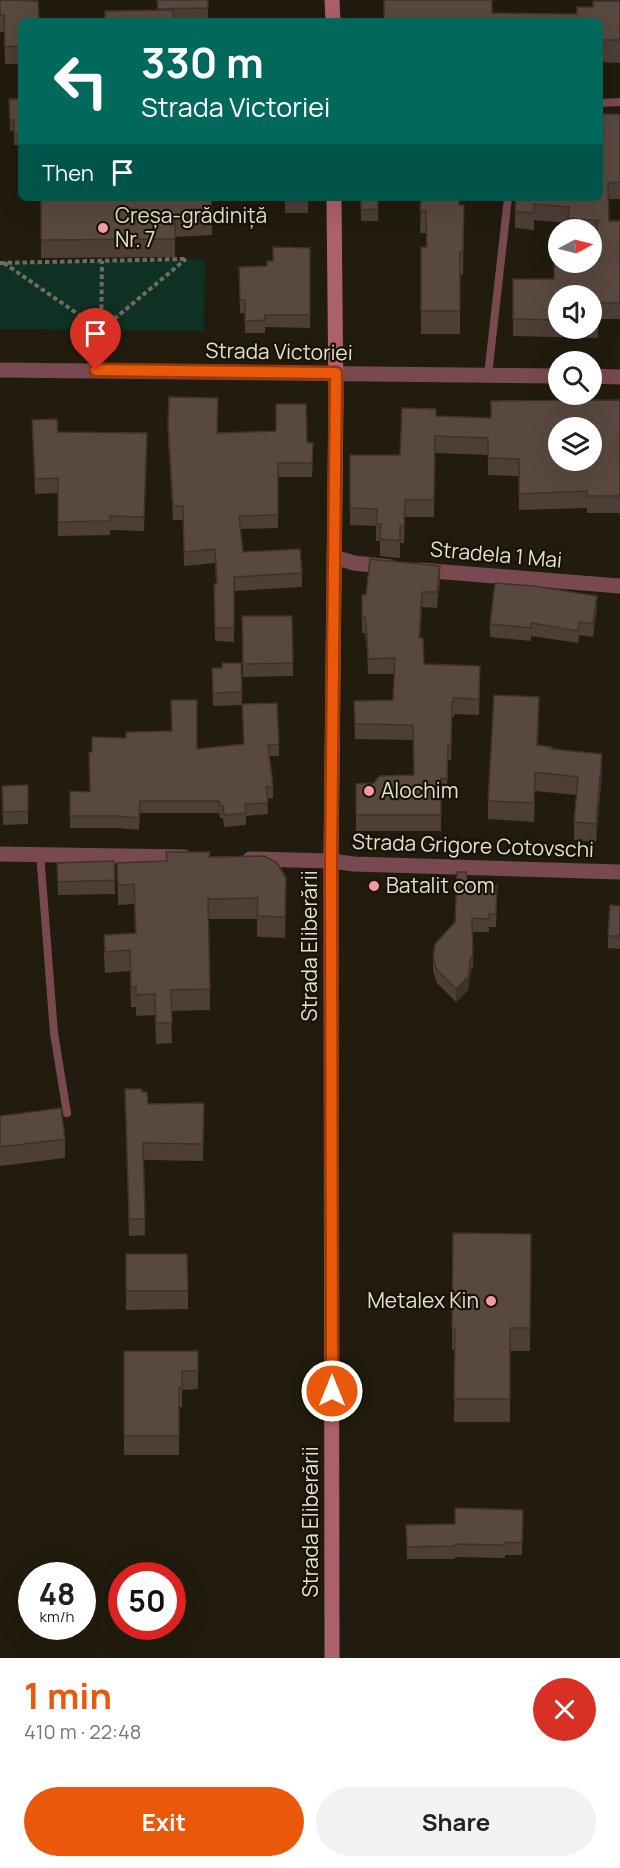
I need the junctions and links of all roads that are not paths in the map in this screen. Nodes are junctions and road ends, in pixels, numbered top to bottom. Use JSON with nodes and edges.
{"nodes":[{"id":1,"x":332,"y":0,"type":"edge"},
{"id":2,"x":333,"y":18,"type":"edge"},
{"id":3,"x":620,"y":102,"type":"edge"},
{"id":4,"x":603,"y":103,"type":"edge"},
{"id":5,"x":334,"y":201,"type":"edge"},
{"id":6,"x":508,"y":201,"type":"edge"},
{"id":7,"x":0,"y":369,"type":"edge"},
{"id":8,"x":336,"y":373,"type":"junction"},
{"id":9,"x":488,"y":375,"type":"junction"},
{"id":10,"x":548,"y":376,"type":"edge"},
{"id":11,"x":602,"y":376,"type":"edge"},
{"id":12,"x":620,"y":377,"type":"edge"},
{"id":13,"x":334,"y":557,"type":"junction"},
{"id":14,"x":620,"y":586,"type":"edge"},
{"id":15,"x":40,"y":853,"type":"junction"},
{"id":16,"x":0,"y":854,"type":"edge"},
{"id":17,"x":203,"y":857,"type":"edge"},
{"id":18,"x":238,"y":858,"type":"edge"},
{"id":19,"x":331,"y":861,"type":"junction"},
{"id":20,"x":620,"y":872,"type":"edge"},
{"id":21,"x":67,"y":1113,"type":"dead end"},
{"id":22,"x":332,"y":1658,"type":"edge"}],
"edges":[{"from":1,"to":2,"type":"main road"},
{"from":3,"to":4,"type":"lane"},
{"from":5,"to":8,"type":"main road","name":"Strada Eliberării"},
{"from":6,"to":9,"type":"lane"},
{"from":7,"to":8,"type":"street","name":"Strada Victoriei"},
{"from":8,"to":9,"type":"street","name":"Strada Victoriei"},
{"from":8,"to":13,"type":"main road","name":"Strada Eliberării"},
{"from":9,"to":10,"type":"street","name":"Strada Victoriei"},
{"from":11,"to":12,"type":"street"},
{"from":13,"to":14,"type":"street","name":"Stradela 1 Mai"},
{"from":13,"to":19,"type":"main road","name":"Strada Eliberării"},
{"from":15,"to":16,"type":"street"},
{"from":15,"to":17,"type":"street"},
{"from":15,"to":21,"type":"lane"},
{"from":18,"to":19,"type":"street","name":"Strada Grigore Cotovschi"},
{"from":19,"to":20,"type":"street","name":"Strada Grigore Cotovschi"},
{"from":19,"to":22,"type":"main road","name":"Strada Eliberării"}]}
